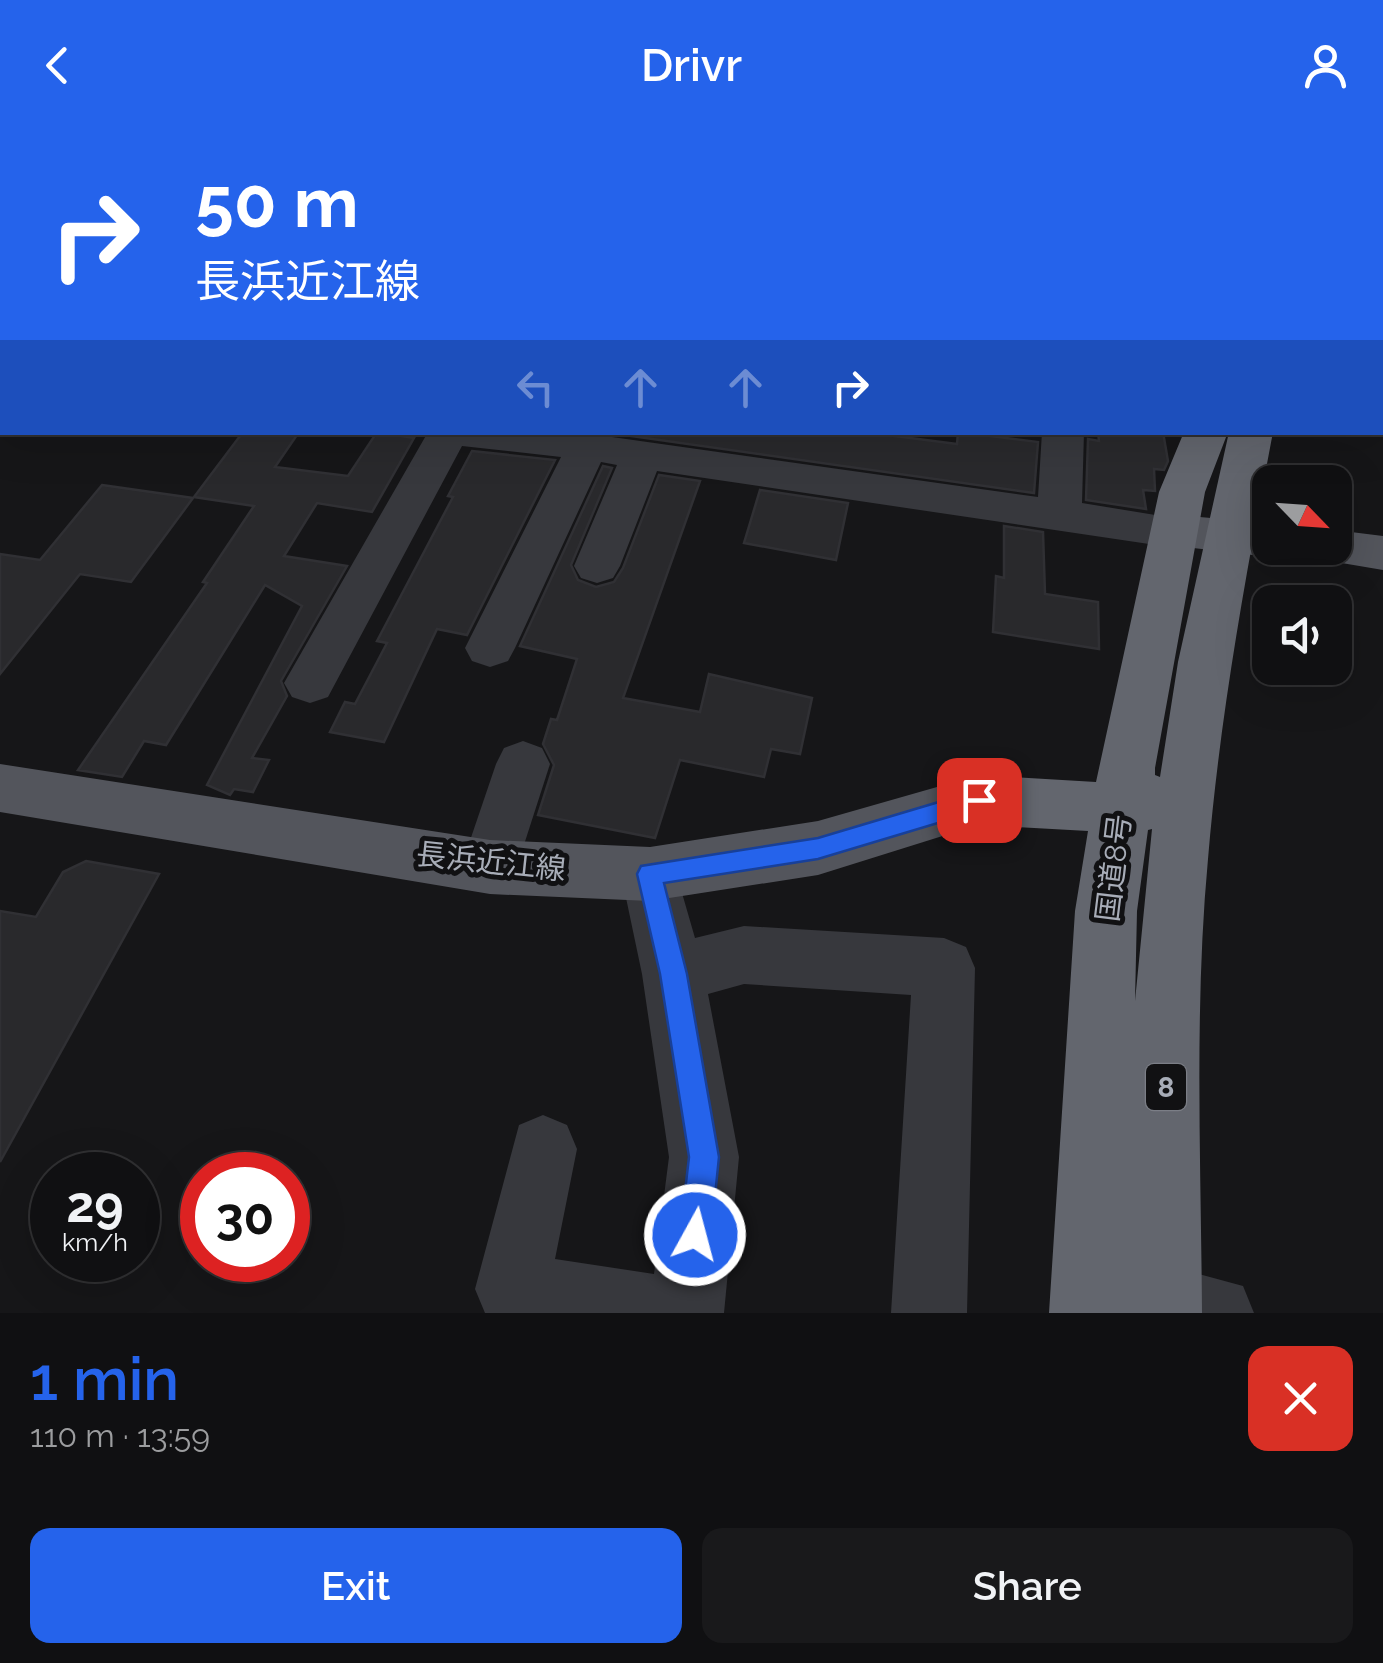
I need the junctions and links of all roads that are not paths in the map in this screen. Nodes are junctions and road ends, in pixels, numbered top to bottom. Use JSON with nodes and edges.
{"nodes":[{"id":1,"x":451,"y":435,"type":"edge"},
{"id":2,"x":504,"y":435,"type":"edge"},
{"id":3,"x":1062,"y":435,"type":"edge"},
{"id":4,"x":1205,"y":435,"type":"edge"},
{"id":5,"x":1250,"y":435,"type":"edge"},
{"id":6,"x":590,"y":440,"type":"edge"},
{"id":7,"x":642,"y":456,"type":"junction"},
{"id":8,"x":1058,"y":516,"type":"junction"},
{"id":9,"x":1224,"y":537,"type":"edge"},
{"id":10,"x":1352,"y":549,"type":"edge"},
{"id":11,"x":1383,"y":553,"type":"edge"},
{"id":12,"x":597,"y":566,"type":"dead end"},
{"id":13,"x":1214,"y":608,"type":"junction"},
{"id":14,"x":490,"y":648,"type":"dead end"},
{"id":15,"x":310,"y":683,"type":"dead end"},
{"id":16,"x":523,"y":764,"type":"dead end"},
{"id":17,"x":0,"y":788,"type":"edge"},
{"id":18,"x":1113,"y":790,"type":"junction"},
{"id":19,"x":979,"y":800,"type":"junction"},
{"id":20,"x":490,"y":866,"type":"junction"},
{"id":21,"x":650,"y":874,"type":"junction"},
{"id":22,"x":1138,"y":921,"type":"junction"},
{"id":23,"x":673,"y":974,"type":"junction"},
{"id":24,"x":543,"y":1150,"type":"dead end"},
{"id":25,"x":1180,"y":1309,"type":"edge"},
{"id":26,"x":665,"y":1313,"type":"edge"},
{"id":27,"x":686,"y":1313,"type":"edge"},
{"id":28,"x":929,"y":1313,"type":"edge"},
{"id":29,"x":1088,"y":1313,"type":"edge"}],
"edges":[{"from":1,"to":15,"type":"street"},
{"from":2,"to":6,"type":"street"},
{"from":3,"to":8,"type":"street"},
{"from":4,"to":9,"type":"highway","name":"国道8号","number":"8"},
{"from":5,"to":9,"type":"highway","name":"国道8号","number":"8"},
{"from":6,"to":7,"type":"street"},
{"from":6,"to":14,"type":"street"},
{"from":7,"to":8,"type":"street"},
{"from":7,"to":12,"type":"street"},
{"from":8,"to":9,"type":"street"},
{"from":9,"to":13,"type":"highway","name":"国道8号","number":"8"},
{"from":9,"to":18,"type":"highway","name":"国道8号","number":"8"},
{"from":10,"to":11,"type":"main road"},
{"from":13,"to":18,"type":"highway"},
{"from":13,"to":22,"type":"highway","name":"国道8号","number":"8"},
{"from":16,"to":20,"type":"street"},
{"from":17,"to":20,"type":"main road","name":"長浜近江線"},
{"from":18,"to":19,"type":"highway"},
{"from":18,"to":22,"type":"highway"},
{"from":19,"to":21,"type":"main road","name":"長浜近江線"},
{"from":19,"to":22,"type":"highway"},
{"from":20,"to":21,"type":"main road","name":"長浜近江線"},
{"from":21,"to":23,"type":"street"},
{"from":22,"to":25,"type":"highway","name":"国道8号","number":"8"},
{"from":22,"to":29,"type":"highway","name":"国道8号","number":"8"},
{"from":23,"to":27,"type":"street"},
{"from":23,"to":28,"type":"street"},
{"from":24,"to":26,"type":"street"}]}
